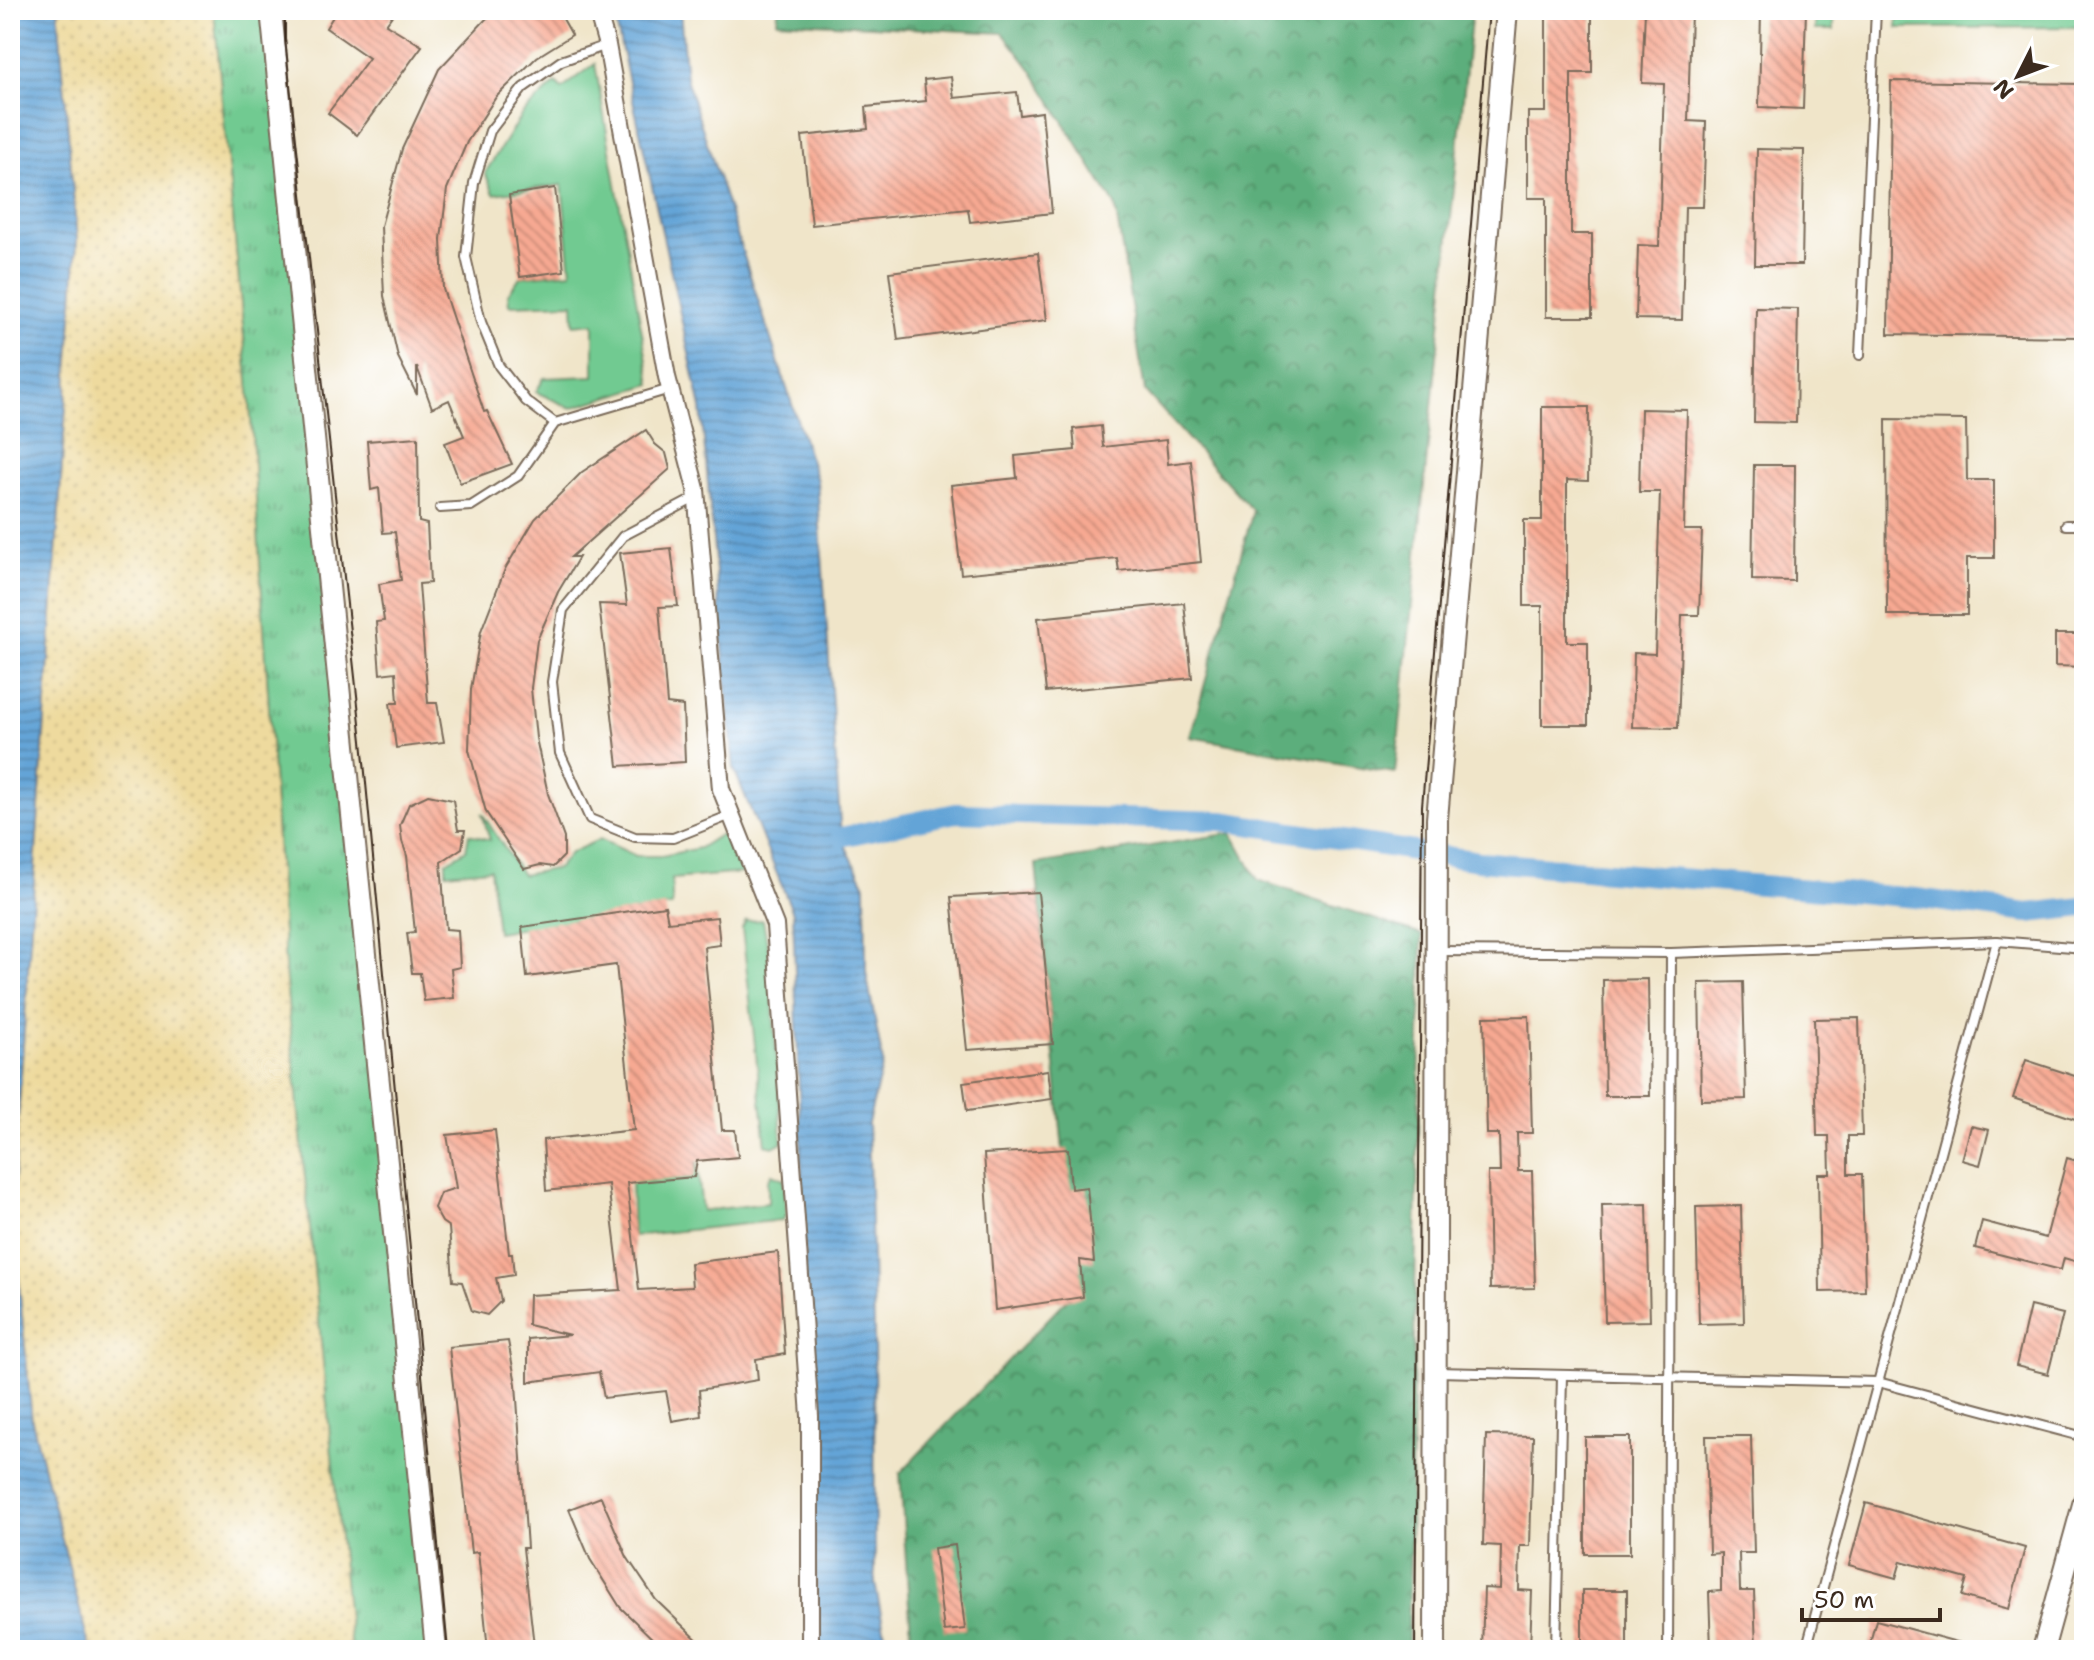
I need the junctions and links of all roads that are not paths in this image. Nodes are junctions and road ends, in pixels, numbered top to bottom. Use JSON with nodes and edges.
{"nodes":[{"id":1,"x":271,"y":10,"type":"edge"},
{"id":2,"x":597,"y":10,"type":"edge"},
{"id":3,"x":1507,"y":10,"type":"edge"},
{"id":4,"x":1876,"y":10,"type":"edge"},
{"id":5,"x":607,"y":45,"type":"junction"},
{"id":6,"x":1860,"y":355,"type":"dead end"},
{"id":7,"x":670,"y":389,"type":"junction"},
{"id":8,"x":555,"y":423,"type":"junction"},
{"id":9,"x":697,"y":496,"type":"junction"},
{"id":10,"x":440,"y":508,"type":"dead end"},
{"id":11,"x":2066,"y":525,"type":"dead end"},
{"id":12,"x":2084,"y":525,"type":"edge"},
{"id":13,"x":731,"y":815,"type":"junction"},
{"id":14,"x":1997,"y":941,"type":"junction"},
{"id":15,"x":2084,"y":948,"type":"edge"},
{"id":16,"x":1437,"y":951,"type":"junction"},
{"id":17,"x":1671,"y":953,"type":"junction"},
{"id":18,"x":1436,"y":1372,"type":"junction"},
{"id":19,"x":1562,"y":1375,"type":"junction"},
{"id":20,"x":1668,"y":1377,"type":"junction"},
{"id":21,"x":1878,"y":1382,"type":"junction"},
{"id":22,"x":2084,"y":1437,"type":"edge"},
{"id":23,"x":2084,"y":1501,"type":"edge"},
{"id":24,"x":436,"y":1650,"type":"edge"},
{"id":25,"x":810,"y":1650,"type":"edge"},
{"id":26,"x":1435,"y":1650,"type":"edge"},
{"id":27,"x":1556,"y":1650,"type":"edge"},
{"id":28,"x":1668,"y":1650,"type":"edge"},
{"id":29,"x":1806,"y":1650,"type":"edge"},
{"id":30,"x":2043,"y":1650,"type":"edge"}],
"edges":[{"from":1,"to":24,"type":"street"},
{"from":2,"to":5,"type":"street"},
{"from":3,"to":16,"type":"street"},
{"from":4,"to":6,"type":"lane"},
{"from":5,"to":7,"type":"street"},
{"from":5,"to":8,"type":"lane"},
{"from":7,"to":8,"type":"lane"},
{"from":7,"to":9,"type":"street"},
{"from":8,"to":10,"type":"lane"},
{"from":9,"to":13,"type":"street"},
{"from":9,"to":13,"type":"lane"},
{"from":11,"to":12,"type":"lane"},
{"from":13,"to":25,"type":"street"},
{"from":14,"to":15,"type":"lane"},
{"from":14,"to":17,"type":"lane"},
{"from":14,"to":21,"type":"lane"},
{"from":16,"to":17,"type":"lane"},
{"from":16,"to":18,"type":"street"},
{"from":17,"to":20,"type":"lane"},
{"from":18,"to":19,"type":"lane"},
{"from":18,"to":26,"type":"street"},
{"from":19,"to":20,"type":"lane"},
{"from":19,"to":27,"type":"lane"},
{"from":20,"to":21,"type":"lane"},
{"from":20,"to":28,"type":"lane"},
{"from":21,"to":22,"type":"lane"},
{"from":21,"to":29,"type":"lane"},
{"from":23,"to":30,"type":"street"}]}
